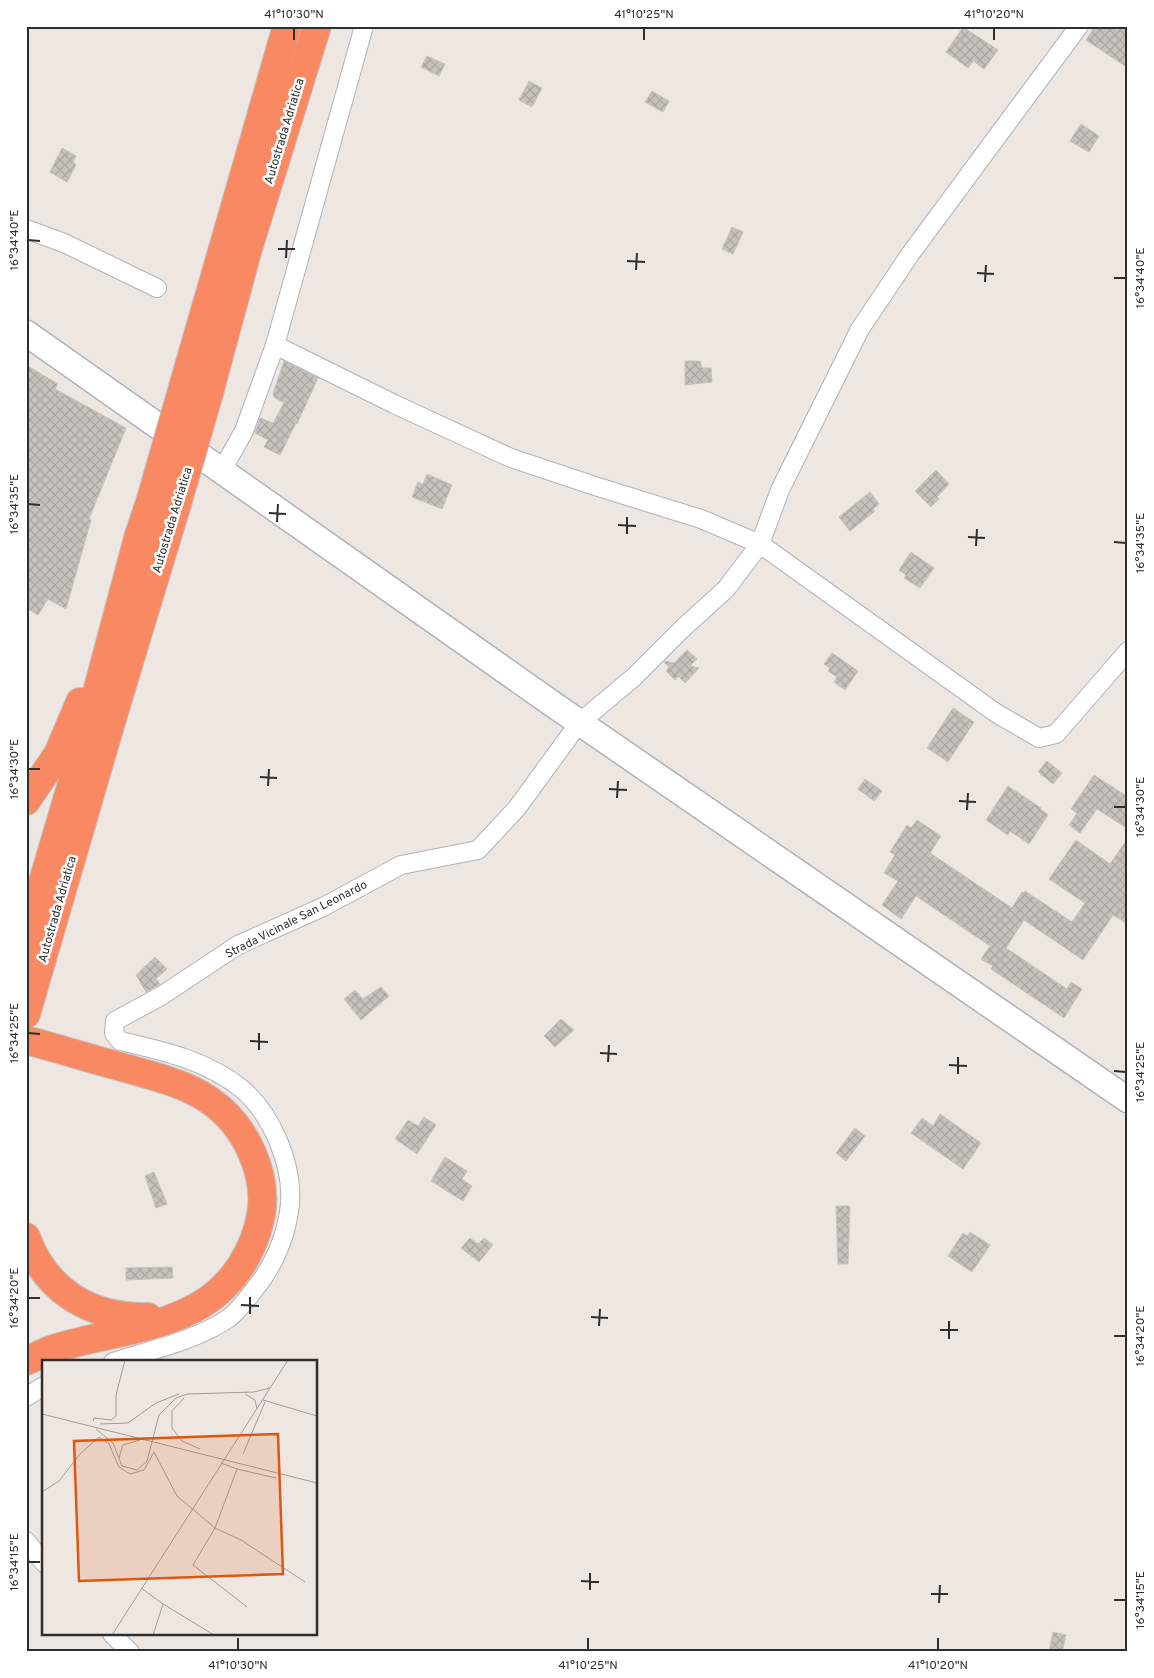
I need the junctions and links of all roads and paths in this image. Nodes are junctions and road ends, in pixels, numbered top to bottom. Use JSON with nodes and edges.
{"nodes":[{"id":1,"x":287,"y":26,"type":"edge"},
{"id":2,"x":317,"y":26,"type":"edge"},
{"id":3,"x":364,"y":26,"type":"edge"},
{"id":4,"x":1079,"y":26,"type":"edge"},
{"id":5,"x":26,"y":228,"type":"edge"},
{"id":6,"x":157,"y":288,"type":"dead end"},
{"id":7,"x":26,"y":334,"type":"edge"},
{"id":8,"x":275,"y":345,"type":"junction"},
{"id":9,"x":221,"y":472,"type":"junction"},
{"id":10,"x":138,"y":538,"type":"junction"},
{"id":11,"x":760,"y":544,"type":"junction"},
{"id":12,"x":1128,"y":651,"type":"edge"},
{"id":13,"x":579,"y":723,"type":"junction"},
{"id":14,"x":26,"y":800,"type":"edge"},
{"id":15,"x":26,"y":939,"type":"edge"},
{"id":16,"x":27,"y":1011,"type":"edge"},
{"id":17,"x":26,"y":1040,"type":"edge"},
{"id":18,"x":1128,"y":1100,"type":"edge"},
{"id":19,"x":26,"y":1237,"type":"edge"},
{"id":20,"x":184,"y":1312,"type":"junction"},
{"id":21,"x":119,"y":1360,"type":"edge"},
{"id":22,"x":26,"y":1361,"type":"edge"},
{"id":23,"x":42,"y":1387,"type":"edge"},
{"id":24,"x":26,"y":1397,"type":"edge"},
{"id":25,"x":26,"y":1541,"type":"edge"},
{"id":26,"x":26,"y":1559,"type":"edge"},
{"id":27,"x":42,"y":1561,"type":"edge"},
{"id":28,"x":42,"y":1568,"type":"edge"},
{"id":29,"x":114,"y":1636,"type":"edge"},
{"id":30,"x":130,"y":1652,"type":"edge"}],
"edges":[{"from":1,"to":10,"type":"highway","name":"Autostrada Adriatica","bridge":true},
{"from":2,"to":16,"type":"highway","name":"Autostrada Adriatica","bridge":true},
{"from":3,"to":8,"type":"street"},
{"from":4,"to":11,"type":"street"},
{"from":5,"to":6,"type":"street"},
{"from":7,"to":9,"type":"main road"},
{"from":8,"to":9,"type":"street"},
{"from":8,"to":11,"type":"street"},
{"from":9,"to":13,"type":"main road"},
{"from":10,"to":14,"type":"highway"},
{"from":10,"to":15,"type":"highway","name":"Autostrada Adriatica"},
{"from":11,"to":12,"type":"street"},
{"from":11,"to":13,"type":"street"},
{"from":13,"to":18,"type":"main road"},
{"from":13,"to":21,"type":"street","name":"Strada Vicinale San Leonardo"},
{"from":17,"to":20,"type":"highway"},
{"from":19,"to":20,"type":"highway"},
{"from":20,"to":22,"type":"highway"},
{"from":23,"to":24,"type":"street"},
{"from":25,"to":27,"type":"street"},
{"from":26,"to":28,"type":"street"},
{"from":29,"to":30,"type":"street"}]}
